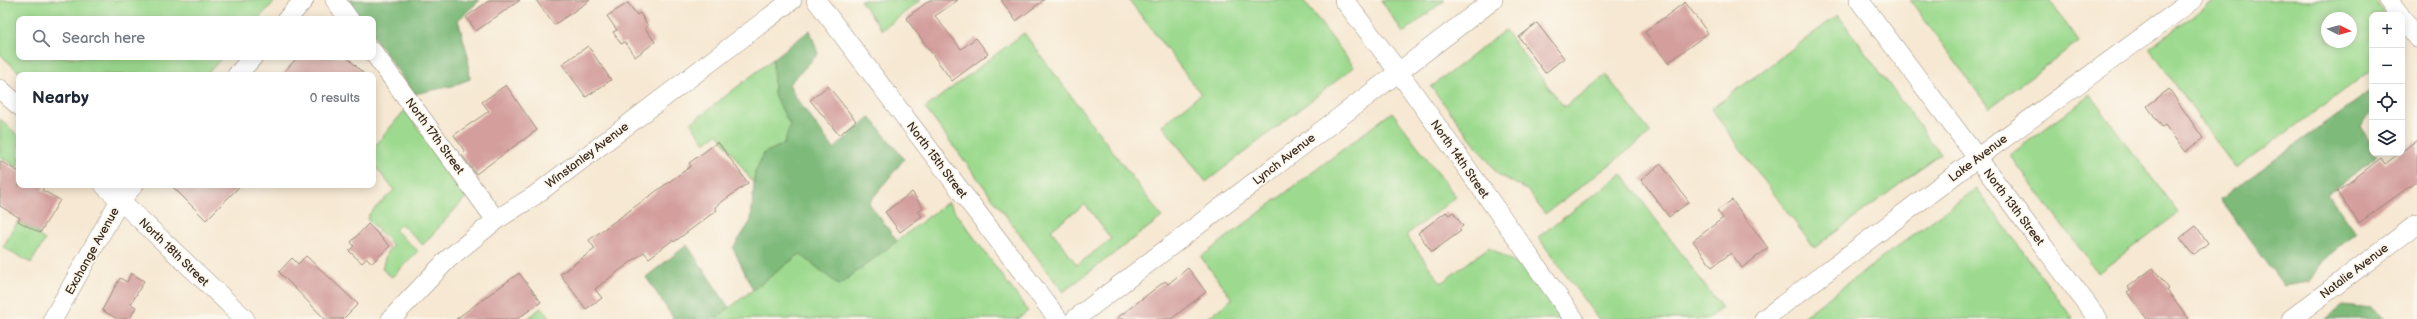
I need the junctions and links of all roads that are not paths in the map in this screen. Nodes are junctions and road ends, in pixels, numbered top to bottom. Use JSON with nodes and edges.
{"nodes":[{"id":1,"x":304,"y":0,"type":"edge"},
{"id":2,"x":335,"y":0,"type":"edge"},
{"id":3,"x":792,"y":0,"type":"edge"},
{"id":4,"x":816,"y":0,"type":"edge"},
{"id":5,"x":1344,"y":0,"type":"edge"},
{"id":6,"x":1494,"y":0,"type":"edge"},
{"id":7,"x":1859,"y":0,"type":"edge"},
{"id":8,"x":2193,"y":0,"type":"edge"},
{"id":9,"x":2388,"y":0,"type":"edge"},
{"id":10,"x":2398,"y":12,"type":"edge"},
{"id":11,"x":290,"y":16,"type":"edge"},
{"id":12,"x":347,"y":16,"type":"edge"},
{"id":13,"x":2405,"y":22,"type":"edge"},
{"id":14,"x":2417,"y":38,"type":"edge"},
{"id":15,"x":376,"y":56,"type":"edge"},
{"id":16,"x":250,"y":60,"type":"edge"},
{"id":17,"x":1398,"y":71,"type":"junction"},
{"id":18,"x":240,"y":72,"type":"edge"},
{"id":19,"x":0,"y":88,"type":"edge"},
{"id":20,"x":16,"y":103,"type":"edge"},
{"id":21,"x":1977,"y":158,"type":"junction"},
{"id":22,"x":107,"y":188,"type":"edge"},
{"id":23,"x":131,"y":188,"type":"edge"},
{"id":24,"x":120,"y":200,"type":"junction"},
{"id":25,"x":496,"y":220,"type":"junction"},
{"id":26,"x":2417,"y":224,"type":"edge"},
{"id":27,"x":53,"y":319,"type":"edge"},
{"id":28,"x":245,"y":319,"type":"edge"},
{"id":29,"x":391,"y":319,"type":"edge"},
{"id":30,"x":1058,"y":319,"type":"edge"},
{"id":31,"x":1075,"y":319,"type":"edge"},
{"id":32,"x":1574,"y":319,"type":"edge"},
{"id":33,"x":1764,"y":319,"type":"edge"},
{"id":34,"x":2098,"y":319,"type":"edge"},
{"id":35,"x":2291,"y":319,"type":"edge"}],
"edges":[{"from":1,"to":11,"type":"street"},
{"from":2,"to":12,"type":"street"},
{"from":3,"to":25,"type":"street","name":"Winstanley Avenue"},
{"from":4,"to":30,"type":"street","name":"North 15th Street"},
{"from":5,"to":17,"type":"street","name":"North 14th Street"},
{"from":6,"to":17,"type":"street","name":"Lynch Avenue"},
{"from":7,"to":21,"type":"street","name":"North 13th Street"},
{"from":8,"to":21,"type":"street","name":"Lake Avenue"},
{"from":9,"to":10,"type":"street"},
{"from":13,"to":14,"type":"street"},
{"from":15,"to":25,"type":"street","name":"North 17th Street"},
{"from":16,"to":18,"type":"street"},
{"from":17,"to":31,"type":"street","name":"Lynch Avenue"},
{"from":17,"to":32,"type":"street","name":"North 14th Street"},
{"from":19,"to":20,"type":"street"},
{"from":21,"to":33,"type":"street","name":"Lake Avenue"},
{"from":21,"to":34,"type":"street","name":"North 13th Street"},
{"from":22,"to":24,"type":"street","name":"North 18th Street"},
{"from":23,"to":24,"type":"street","name":"Exchange Avenue"},
{"from":24,"to":27,"type":"street","name":"Exchange Avenue"},
{"from":24,"to":28,"type":"street","name":"North 18th Street"},
{"from":25,"to":29,"type":"street","name":"Winstanley Avenue"},
{"from":26,"to":35,"type":"street","name":"Natalie Avenue"}]}
